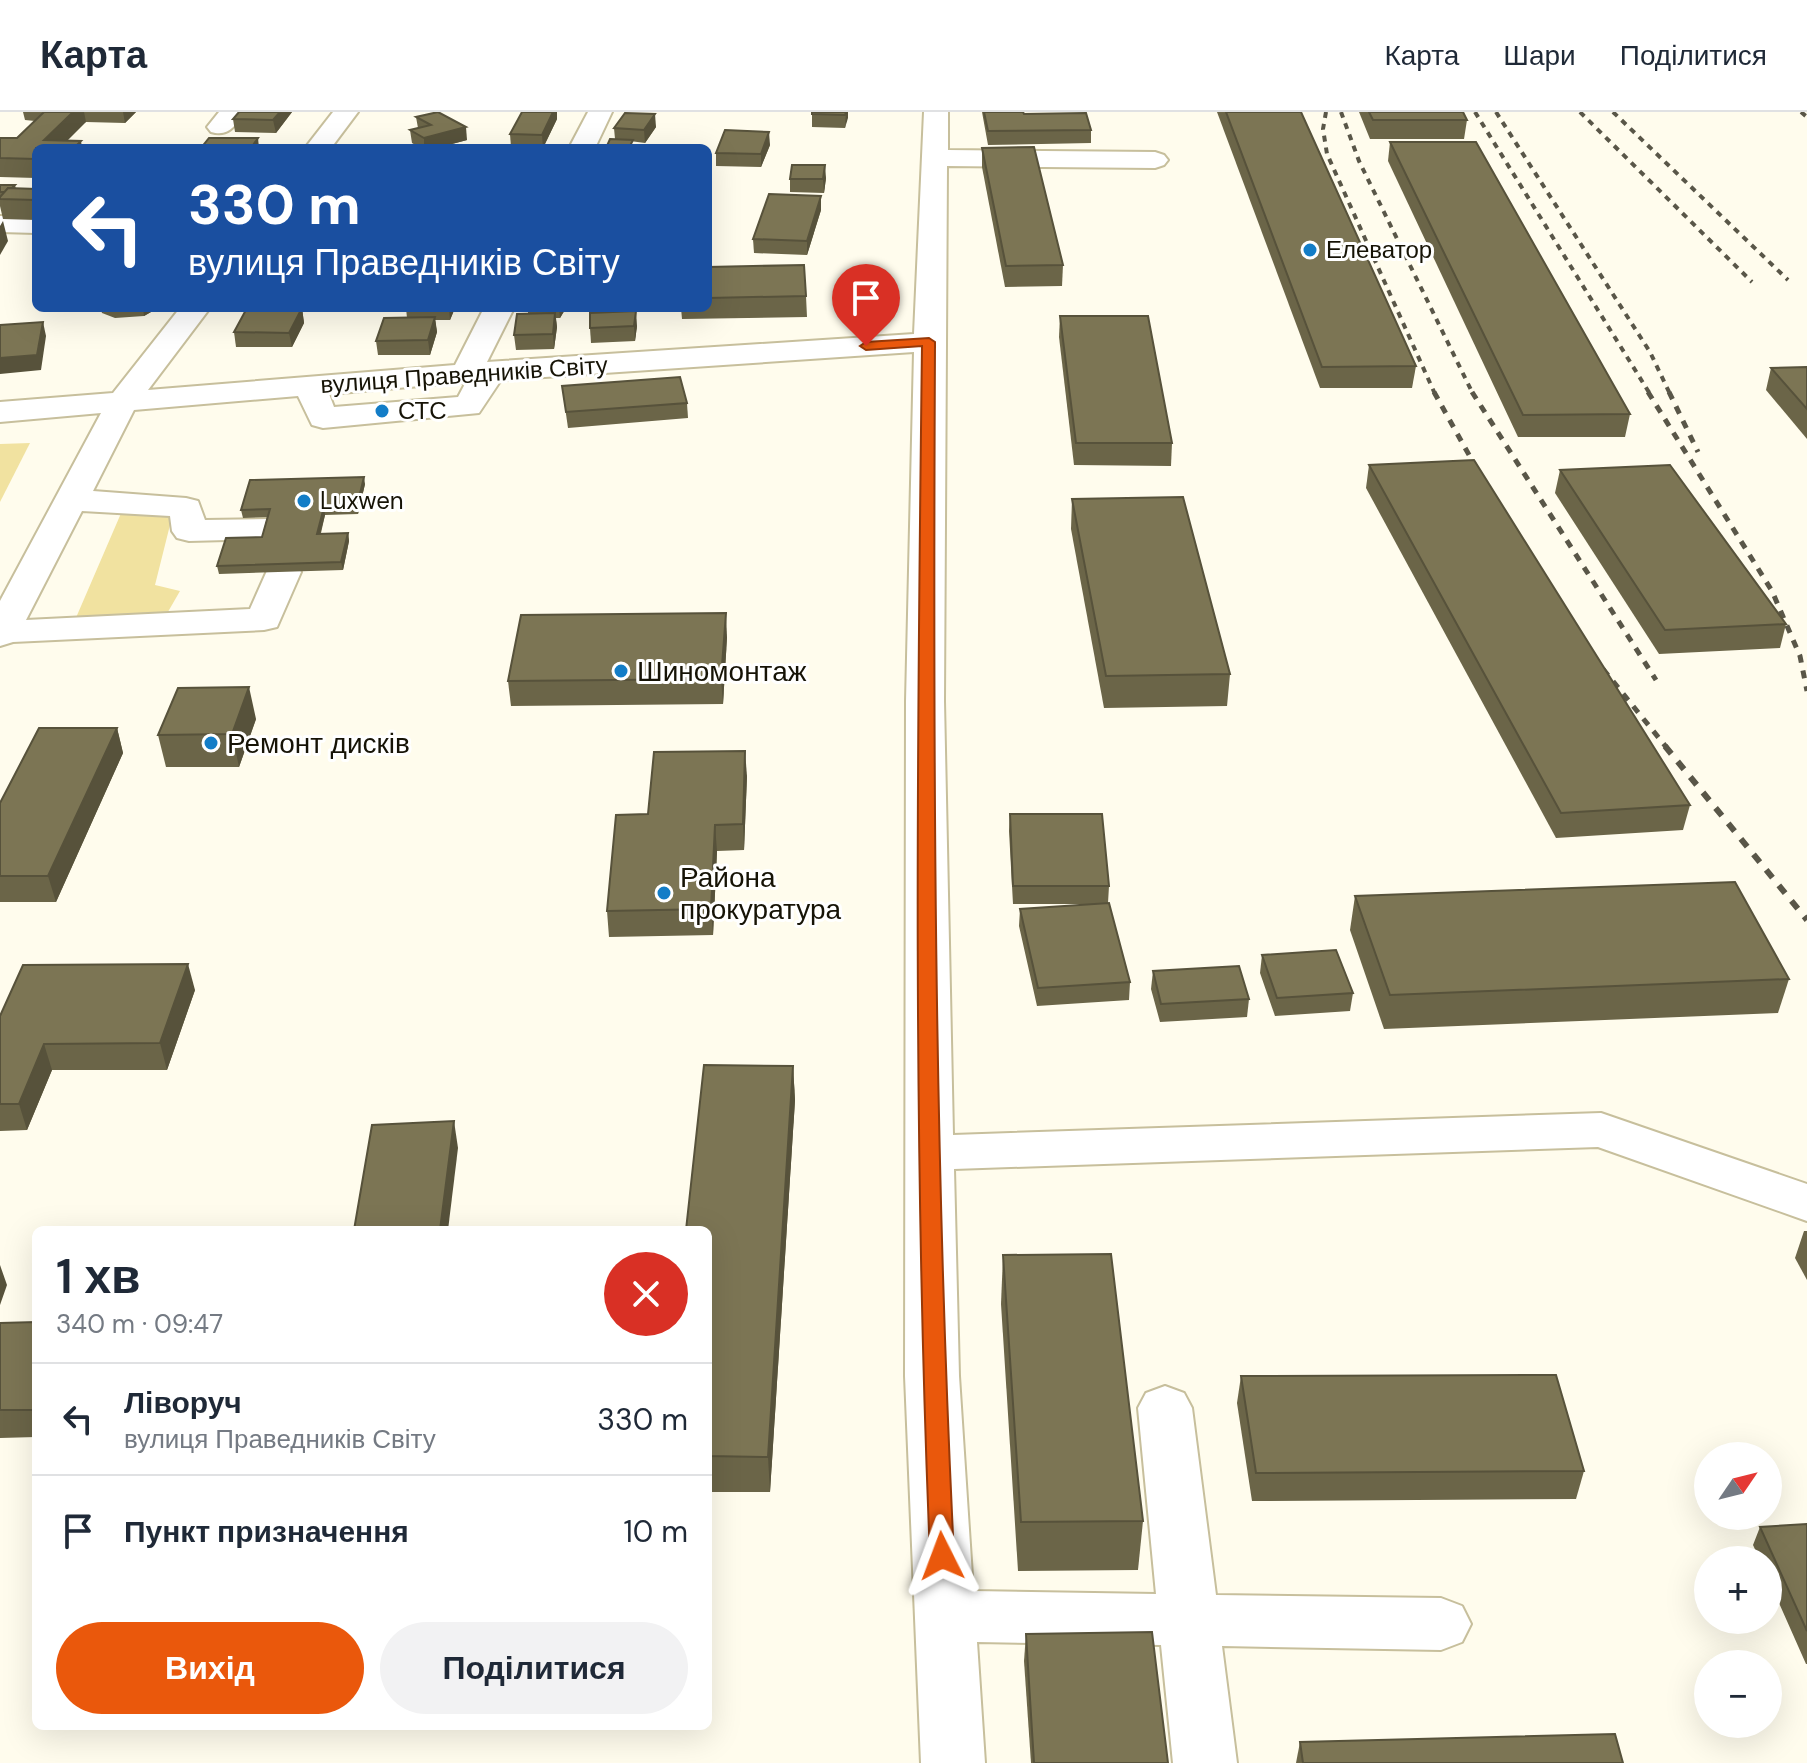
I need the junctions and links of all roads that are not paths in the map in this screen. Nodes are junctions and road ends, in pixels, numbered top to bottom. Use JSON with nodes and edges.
{"nodes":[{"id":1,"x":346,"y":112,"type":"edge"},
{"id":2,"x":600,"y":112,"type":"edge"},
{"id":3,"x":936,"y":112,"type":"edge"},
{"id":4,"x":321,"y":144,"type":"edge"},
{"id":5,"x":584,"y":144,"type":"edge"},
{"id":6,"x":935,"y":158,"type":"junction"},
{"id":7,"x":1155,"y":160,"type":"dead end"},
{"id":8,"x":0,"y":224,"type":"edge"},
{"id":9,"x":32,"y":225,"type":"edge"},
{"id":10,"x":192,"y":312,"type":"edge"},
{"id":11,"x":498,"y":312,"type":"edge"},
{"id":12,"x":929,"y":342,"type":"junction"},
{"id":13,"x":478,"y":372,"type":"junction"},
{"id":14,"x":122,"y":403,"type":"junction"},
{"id":15,"x":0,"y":412,"type":"edge"},
{"id":16,"x":70,"y":501,"type":"junction"},
{"id":17,"x":268,"y":529,"type":"edge"},
{"id":18,"x":283,"y":572,"type":"edge"},
{"id":19,"x":1,"y":633,"type":"edge"},
{"id":20,"x":929,"y":1153,"type":"junction"},
{"id":21,"x":1807,"y":1203,"type":"edge"},
{"id":22,"x":1165,"y":1408,"type":"dead end"},
{"id":23,"x":946,"y":1616,"type":"junction"},
{"id":24,"x":1187,"y":1620,"type":"junction"},
{"id":25,"x":1441,"y":1624,"type":"dead end"},
{"id":26,"x":953,"y":1763,"type":"edge"},
{"id":27,"x":1205,"y":1763,"type":"edge"}],
"edges":[{"from":1,"to":4,"type":"street"},
{"from":2,"to":5,"type":"street"},
{"from":3,"to":6,"type":"street"},
{"from":6,"to":7,"type":"street"},
{"from":6,"to":12,"type":"street"},
{"from":8,"to":9,"type":"street"},
{"from":10,"to":14,"type":"street"},
{"from":11,"to":13,"type":"street"},
{"from":12,"to":13,"type":"street","name":"вулиця Праведників Світу"},
{"from":12,"to":20,"type":"street"},
{"from":13,"to":14,"type":"street","name":"вулиця Праведників Світу"},
{"from":14,"to":15,"type":"street","name":"вулиця Праведників Світу"},
{"from":14,"to":16,"type":"street"},
{"from":16,"to":17,"type":"street"},
{"from":16,"to":19,"type":"street"},
{"from":18,"to":19,"type":"street"},
{"from":20,"to":21,"type":"street"},
{"from":20,"to":23,"type":"street"},
{"from":22,"to":24,"type":"street"},
{"from":23,"to":24,"type":"street"},
{"from":23,"to":26,"type":"street"},
{"from":24,"to":25,"type":"street"},
{"from":24,"to":27,"type":"street"}]}
